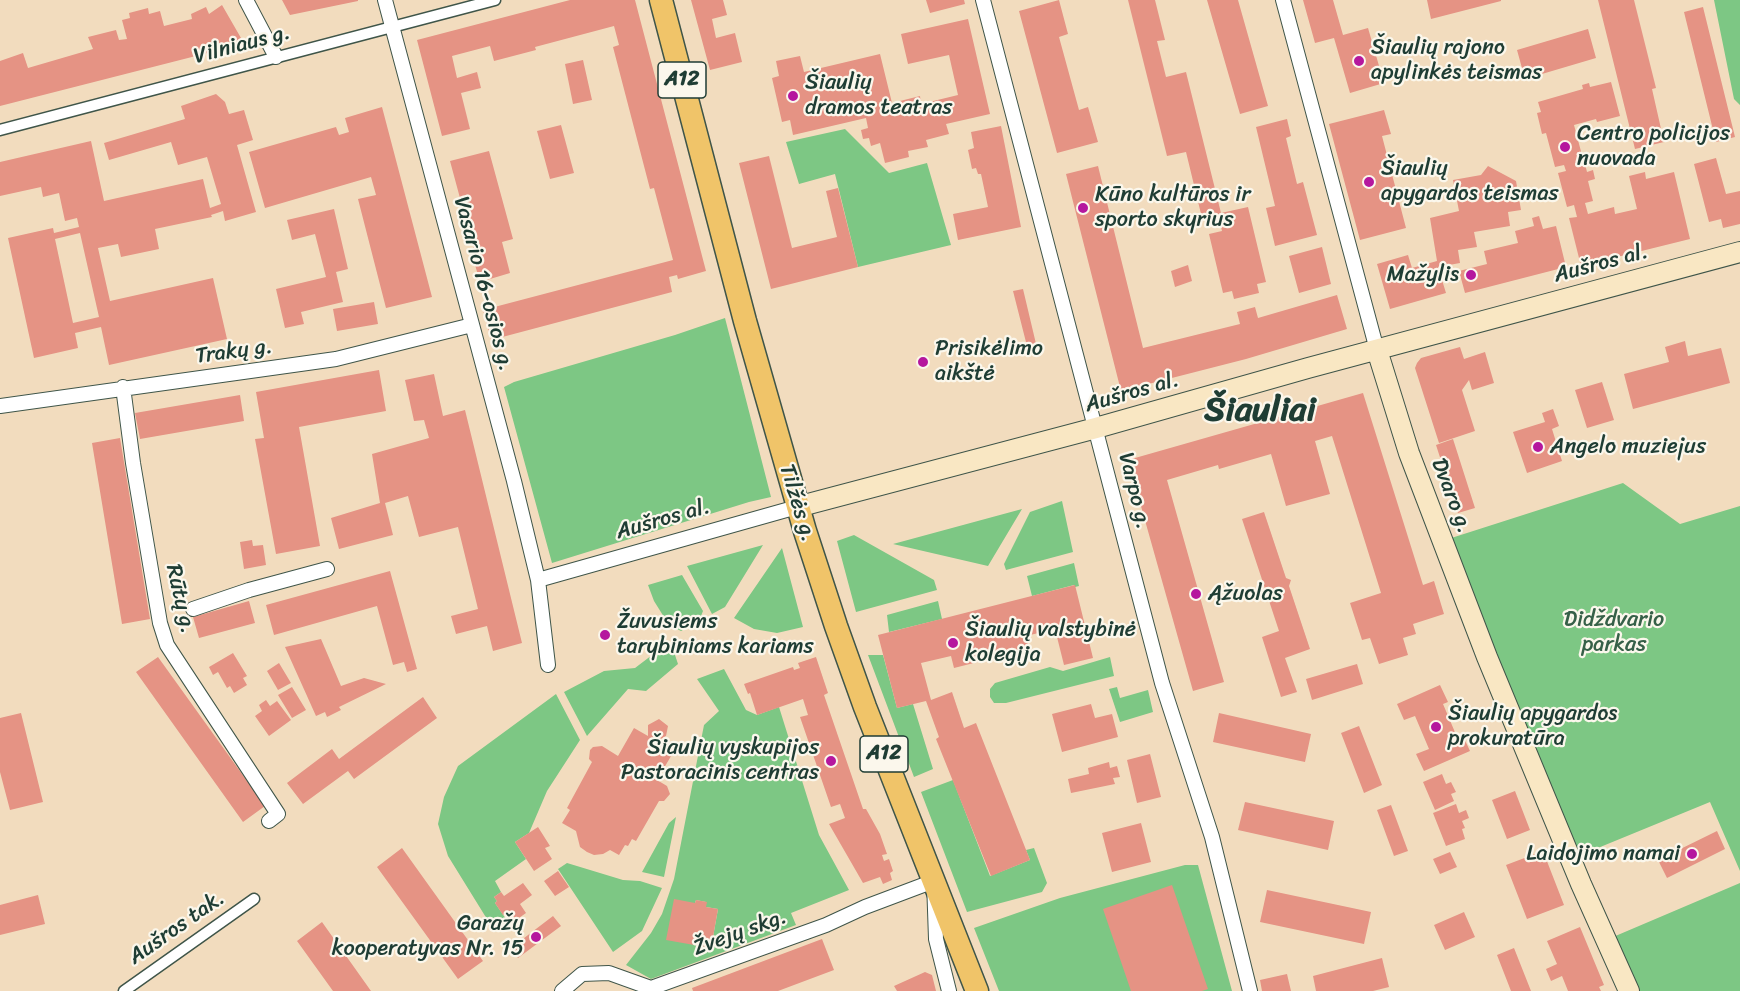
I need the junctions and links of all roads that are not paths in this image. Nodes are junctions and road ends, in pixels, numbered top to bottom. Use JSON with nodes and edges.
{"nodes":[{"id":1,"x":246,"y":0,"type":"edge"},
{"id":2,"x":385,"y":0,"type":"edge"},
{"id":3,"x":495,"y":0,"type":"edge"},
{"id":4,"x":661,"y":0,"type":"edge"},
{"id":5,"x":983,"y":0,"type":"edge"},
{"id":6,"x":1283,"y":0,"type":"edge"},
{"id":7,"x":392,"y":26,"type":"junction"},
{"id":8,"x":276,"y":57,"type":"junction"},
{"id":9,"x":0,"y":130,"type":"edge"},
{"id":10,"x":1740,"y":252,"type":"edge"},
{"id":11,"x":472,"y":325,"type":"junction"},
{"id":12,"x":1377,"y":350,"type":"junction"},
{"id":13,"x":123,"y":387,"type":"junction"},
{"id":14,"x":0,"y":406,"type":"edge"},
{"id":15,"x":1096,"y":428,"type":"junction"},
{"id":16,"x":797,"y":507,"type":"junction"},
{"id":17,"x":327,"y":568,"type":"dead end"},
{"id":18,"x":538,"y":580,"type":"junction"},
{"id":19,"x":194,"y":609,"type":"dead end"},
{"id":20,"x":548,"y":665,"type":"dead end"},
{"id":21,"x":268,"y":821,"type":"dead end"},
{"id":22,"x":934,"y":881,"type":"junction"},
{"id":23,"x":254,"y":900,"type":"dead end"},
{"id":24,"x":124,"y":991,"type":"edge"},
{"id":25,"x":562,"y":991,"type":"edge"},
{"id":26,"x":949,"y":991,"type":"edge"},
{"id":27,"x":977,"y":991,"type":"edge"},
{"id":28,"x":1250,"y":991,"type":"edge"},
{"id":29,"x":1629,"y":991,"type":"edge"}],
"edges":[{"from":1,"to":8,"type":"street"},
{"from":2,"to":7,"type":"street","name":"Vasario 16-osios g."},
{"from":3,"to":7,"type":"street","name":"Vilniaus g."},
{"from":4,"to":16,"type":"highway","name":"Tilžės g.","number":"A12"},
{"from":5,"to":15,"type":"street","name":"Varpo g."},
{"from":6,"to":12,"type":"street","name":"Dvaro g."},
{"from":7,"to":8,"type":"street","name":"Vilniaus g."},
{"from":7,"to":11,"type":"street","name":"Vasario 16-osios g."},
{"from":8,"to":9,"type":"street","name":"Vilniaus g."},
{"from":10,"to":12,"type":"main road","name":"Aušros al."},
{"from":11,"to":13,"type":"street","name":"Trakų g."},
{"from":11,"to":18,"type":"street","name":"Vasario 16-osios g."},
{"from":12,"to":15,"type":"main road","name":"Aušros al."},
{"from":12,"to":29,"type":"main road","name":"Dvaro g."},
{"from":13,"to":14,"type":"street","name":"Trakų g."},
{"from":13,"to":21,"type":"street","name":"Rūtų g."},
{"from":15,"to":16,"type":"main road","name":"Aušros al."},
{"from":15,"to":28,"type":"street","name":"Varpo g."},
{"from":16,"to":18,"type":"street","name":"Aušros al."},
{"from":16,"to":22,"type":"highway","name":"Tilžės g.","number":"A12"},
{"from":17,"to":19,"type":"street"},
{"from":18,"to":20,"type":"street"},
{"from":22,"to":25,"type":"street","name":"Žvejų skg."},
{"from":22,"to":26,"type":"street"},
{"from":22,"to":27,"type":"highway","name":"Tilžės g.","number":"A12"},
{"from":23,"to":24,"type":"street","name":"Aušros tak."}]}
